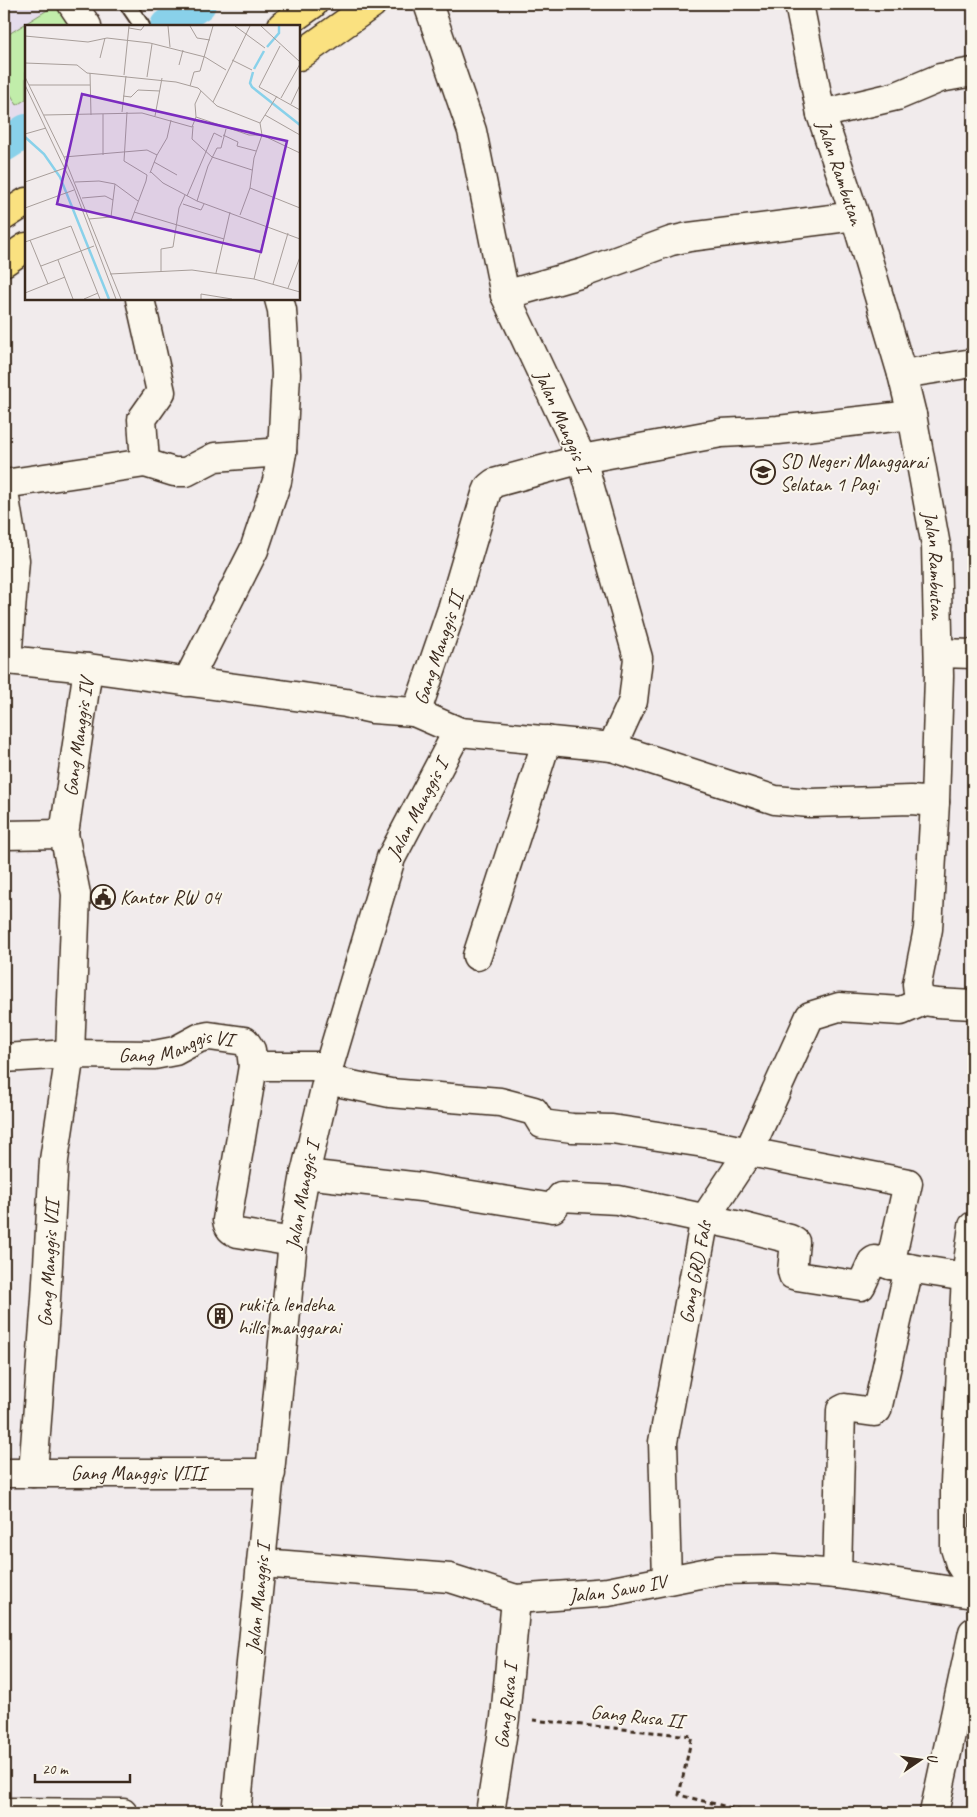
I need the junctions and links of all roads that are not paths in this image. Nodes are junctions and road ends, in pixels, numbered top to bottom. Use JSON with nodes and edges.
{"nodes":[{"id":1,"x":72,"y":4,"type":"edge"},
{"id":2,"x":127,"y":4,"type":"edge"},
{"id":3,"x":313,"y":4,"type":"edge"},
{"id":4,"x":372,"y":4,"type":"edge"},
{"id":5,"x":428,"y":4,"type":"edge"},
{"id":6,"x":799,"y":4,"type":"edge"},
{"id":7,"x":86,"y":25,"type":"edge"},
{"id":8,"x":141,"y":25,"type":"edge"},
{"id":9,"x":283,"y":25,"type":"edge"},
{"id":10,"x":300,"y":55,"type":"edge"},
{"id":11,"x":973,"y":72,"type":"edge"},
{"id":12,"x":821,"y":114,"type":"junction"},
{"id":13,"x":25,"y":203,"type":"edge"},
{"id":14,"x":4,"y":216,"type":"edge"},
{"id":15,"x":854,"y":216,"type":"junction"},
{"id":16,"x":25,"y":248,"type":"edge"},
{"id":17,"x":4,"y":262,"type":"edge"},
{"id":18,"x":505,"y":295,"type":"junction"},
{"id":19,"x":140,"y":300,"type":"edge"},
{"id":20,"x":280,"y":300,"type":"edge"},
{"id":21,"x":973,"y":363,"type":"edge"},
{"id":22,"x":902,"y":374,"type":"junction"},
{"id":23,"x":912,"y":415,"type":"junction"},
{"id":24,"x":282,"y":452,"type":"junction"},
{"id":25,"x":582,"y":459,"type":"junction"},
{"id":26,"x":145,"y":463,"type":"junction"},
{"id":27,"x":4,"y":484,"type":"edge"},
{"id":28,"x":4,"y":492,"type":"edge"},
{"id":29,"x":939,"y":654,"type":"junction"},
{"id":30,"x":973,"y":654,"type":"edge"},
{"id":31,"x":88,"y":668,"type":"junction"},
{"id":32,"x":187,"y":682,"type":"junction"},
{"id":33,"x":414,"y":712,"type":"junction"},
{"id":34,"x":460,"y":732,"type":"junction"},
{"id":35,"x":547,"y":740,"type":"junction"},
{"id":36,"x":612,"y":747,"type":"junction"},
{"id":37,"x":935,"y":802,"type":"junction"},
{"id":38,"x":64,"y":834,"type":"junction"},
{"id":39,"x":4,"y":836,"type":"edge"},
{"id":40,"x":477,"y":956,"type":"dead end"},
{"id":41,"x":924,"y":1001,"type":"junction"},
{"id":42,"x":973,"y":1005,"type":"edge"},
{"id":43,"x":70,"y":1054,"type":"junction"},
{"id":44,"x":4,"y":1058,"type":"edge"},
{"id":45,"x":253,"y":1066,"type":"junction"},
{"id":46,"x":328,"y":1073,"type":"junction"},
{"id":47,"x":748,"y":1153,"type":"junction"},
{"id":48,"x":305,"y":1174,"type":"junction"},
{"id":49,"x":705,"y":1218,"type":"junction"},
{"id":50,"x":973,"y":1226,"type":"edge"},
{"id":51,"x":293,"y":1242,"type":"junction"},
{"id":52,"x":899,"y":1266,"type":"junction"},
{"id":53,"x":966,"y":1277,"type":"junction"},
{"id":54,"x":4,"y":1473,"type":"edge"},
{"id":55,"x":33,"y":1473,"type":"junction"},
{"id":56,"x":271,"y":1473,"type":"junction"},
{"id":57,"x":262,"y":1563,"type":"junction"},
{"id":58,"x":837,"y":1574,"type":"junction"},
{"id":59,"x":667,"y":1579,"type":"junction"},
{"id":60,"x":973,"y":1584,"type":"edge"},
{"id":61,"x":973,"y":1594,"type":"edge"},
{"id":62,"x":516,"y":1599,"type":"junction"},
{"id":63,"x":973,"y":1632,"type":"edge"},
{"id":64,"x":4,"y":1812,"type":"edge"},
{"id":65,"x":123,"y":1813,"type":"edge"},
{"id":66,"x":236,"y":1813,"type":"edge"},
{"id":67,"x":490,"y":1813,"type":"edge"},
{"id":68,"x":934,"y":1813,"type":"edge"}],
"edges":[{"from":1,"to":7,"type":"street"},
{"from":2,"to":8,"type":"lane"},
{"from":3,"to":9,"type":"main road"},
{"from":4,"to":10,"type":"main road"},
{"from":5,"to":18,"type":"street","name":"Jalan Manggis I"},
{"from":6,"to":12,"type":"street","name":"Jalan Rambutan"},
{"from":11,"to":12,"type":"street"},
{"from":12,"to":15,"type":"street","name":"Jalan Rambutan"},
{"from":13,"to":14,"type":"main road"},
{"from":15,"to":18,"type":"street"},
{"from":15,"to":22,"type":"street","name":"Jalan Rambutan"},
{"from":16,"to":17,"type":"main road"},
{"from":18,"to":25,"type":"street","name":"Jalan Manggis I"},
{"from":19,"to":26,"type":"street"},
{"from":20,"to":24,"type":"street"},
{"from":21,"to":22,"type":"street"},
{"from":22,"to":23,"type":"street","name":"Jalan Rambutan"},
{"from":23,"to":25,"type":"street"},
{"from":23,"to":29,"type":"street","name":"Jalan Rambutan"},
{"from":24,"to":26,"type":"street"},
{"from":24,"to":32,"type":"street"},
{"from":25,"to":33,"type":"street","name":"Gang Manggis II"},
{"from":25,"to":36,"type":"street","name":"Jalan Manggis I"},
{"from":26,"to":27,"type":"street"},
{"from":28,"to":31,"type":"street","name":"Gang Manggis IV"},
{"from":29,"to":30,"type":"street"},
{"from":29,"to":37,"type":"street","name":"Jalan Rambutan"},
{"from":31,"to":32,"type":"street","name":"Gang Manggis II"},
{"from":31,"to":38,"type":"street","name":"Gang Manggis IV"},
{"from":32,"to":33,"type":"street","name":"Gang Manggis II"},
{"from":33,"to":34,"type":"street"},
{"from":34,"to":35,"type":"street"},
{"from":34,"to":46,"type":"street","name":"Jalan Manggis I"},
{"from":35,"to":36,"type":"street"},
{"from":35,"to":40,"type":"street"},
{"from":36,"to":37,"type":"street"},
{"from":37,"to":41,"type":"street","name":"Jalan Rambutan"},
{"from":38,"to":39,"type":"street"},
{"from":38,"to":43,"type":"street","name":"Gang Manggis IV"},
{"from":41,"to":42,"type":"street"},
{"from":41,"to":47,"type":"street","name":"Gang GRD Fals"},
{"from":43,"to":44,"type":"street","name":"Gang Manggis VI"},
{"from":43,"to":45,"type":"street","name":"Gang Manggis VI"},
{"from":43,"to":55,"type":"street","name":"Gang Manggis VII"},
{"from":45,"to":46,"type":"street","name":"Gang Manggis VI"},
{"from":45,"to":51,"type":"street"},
{"from":46,"to":47,"type":"street","name":"Gang Manggis VI"},
{"from":46,"to":48,"type":"street","name":"Jalan Manggis I"},
{"from":47,"to":49,"type":"street","name":"Gang GRD Fals"},
{"from":47,"to":52,"type":"street"},
{"from":48,"to":49,"type":"street"},
{"from":48,"to":51,"type":"street","name":"Jalan Manggis I"},
{"from":49,"to":52,"type":"street"},
{"from":49,"to":59,"type":"street","name":"Gang GRD Fals"},
{"from":50,"to":53,"type":"street"},
{"from":51,"to":56,"type":"street","name":"Jalan Manggis I"},
{"from":52,"to":53,"type":"street"},
{"from":52,"to":58,"type":"street"},
{"from":53,"to":60,"type":"street"},
{"from":54,"to":55,"type":"street","name":"Gang Manggis VIII"},
{"from":55,"to":56,"type":"street","name":"Gang Manggis VIII"},
{"from":56,"to":57,"type":"street","name":"Jalan Manggis I"},
{"from":57,"to":62,"type":"street","name":"Jalan Sawo IV"},
{"from":57,"to":66,"type":"street","name":"Jalan Manggis I"},
{"from":58,"to":59,"type":"street","name":"Jalan Sawo IV"},
{"from":58,"to":61,"type":"street","name":"Jalan Sawo IV"},
{"from":59,"to":62,"type":"street","name":"Jalan Sawo IV"},
{"from":62,"to":67,"type":"street","name":"Gang Rusa I"},
{"from":63,"to":68,"type":"street"},
{"from":64,"to":65,"type":"street"}]}
